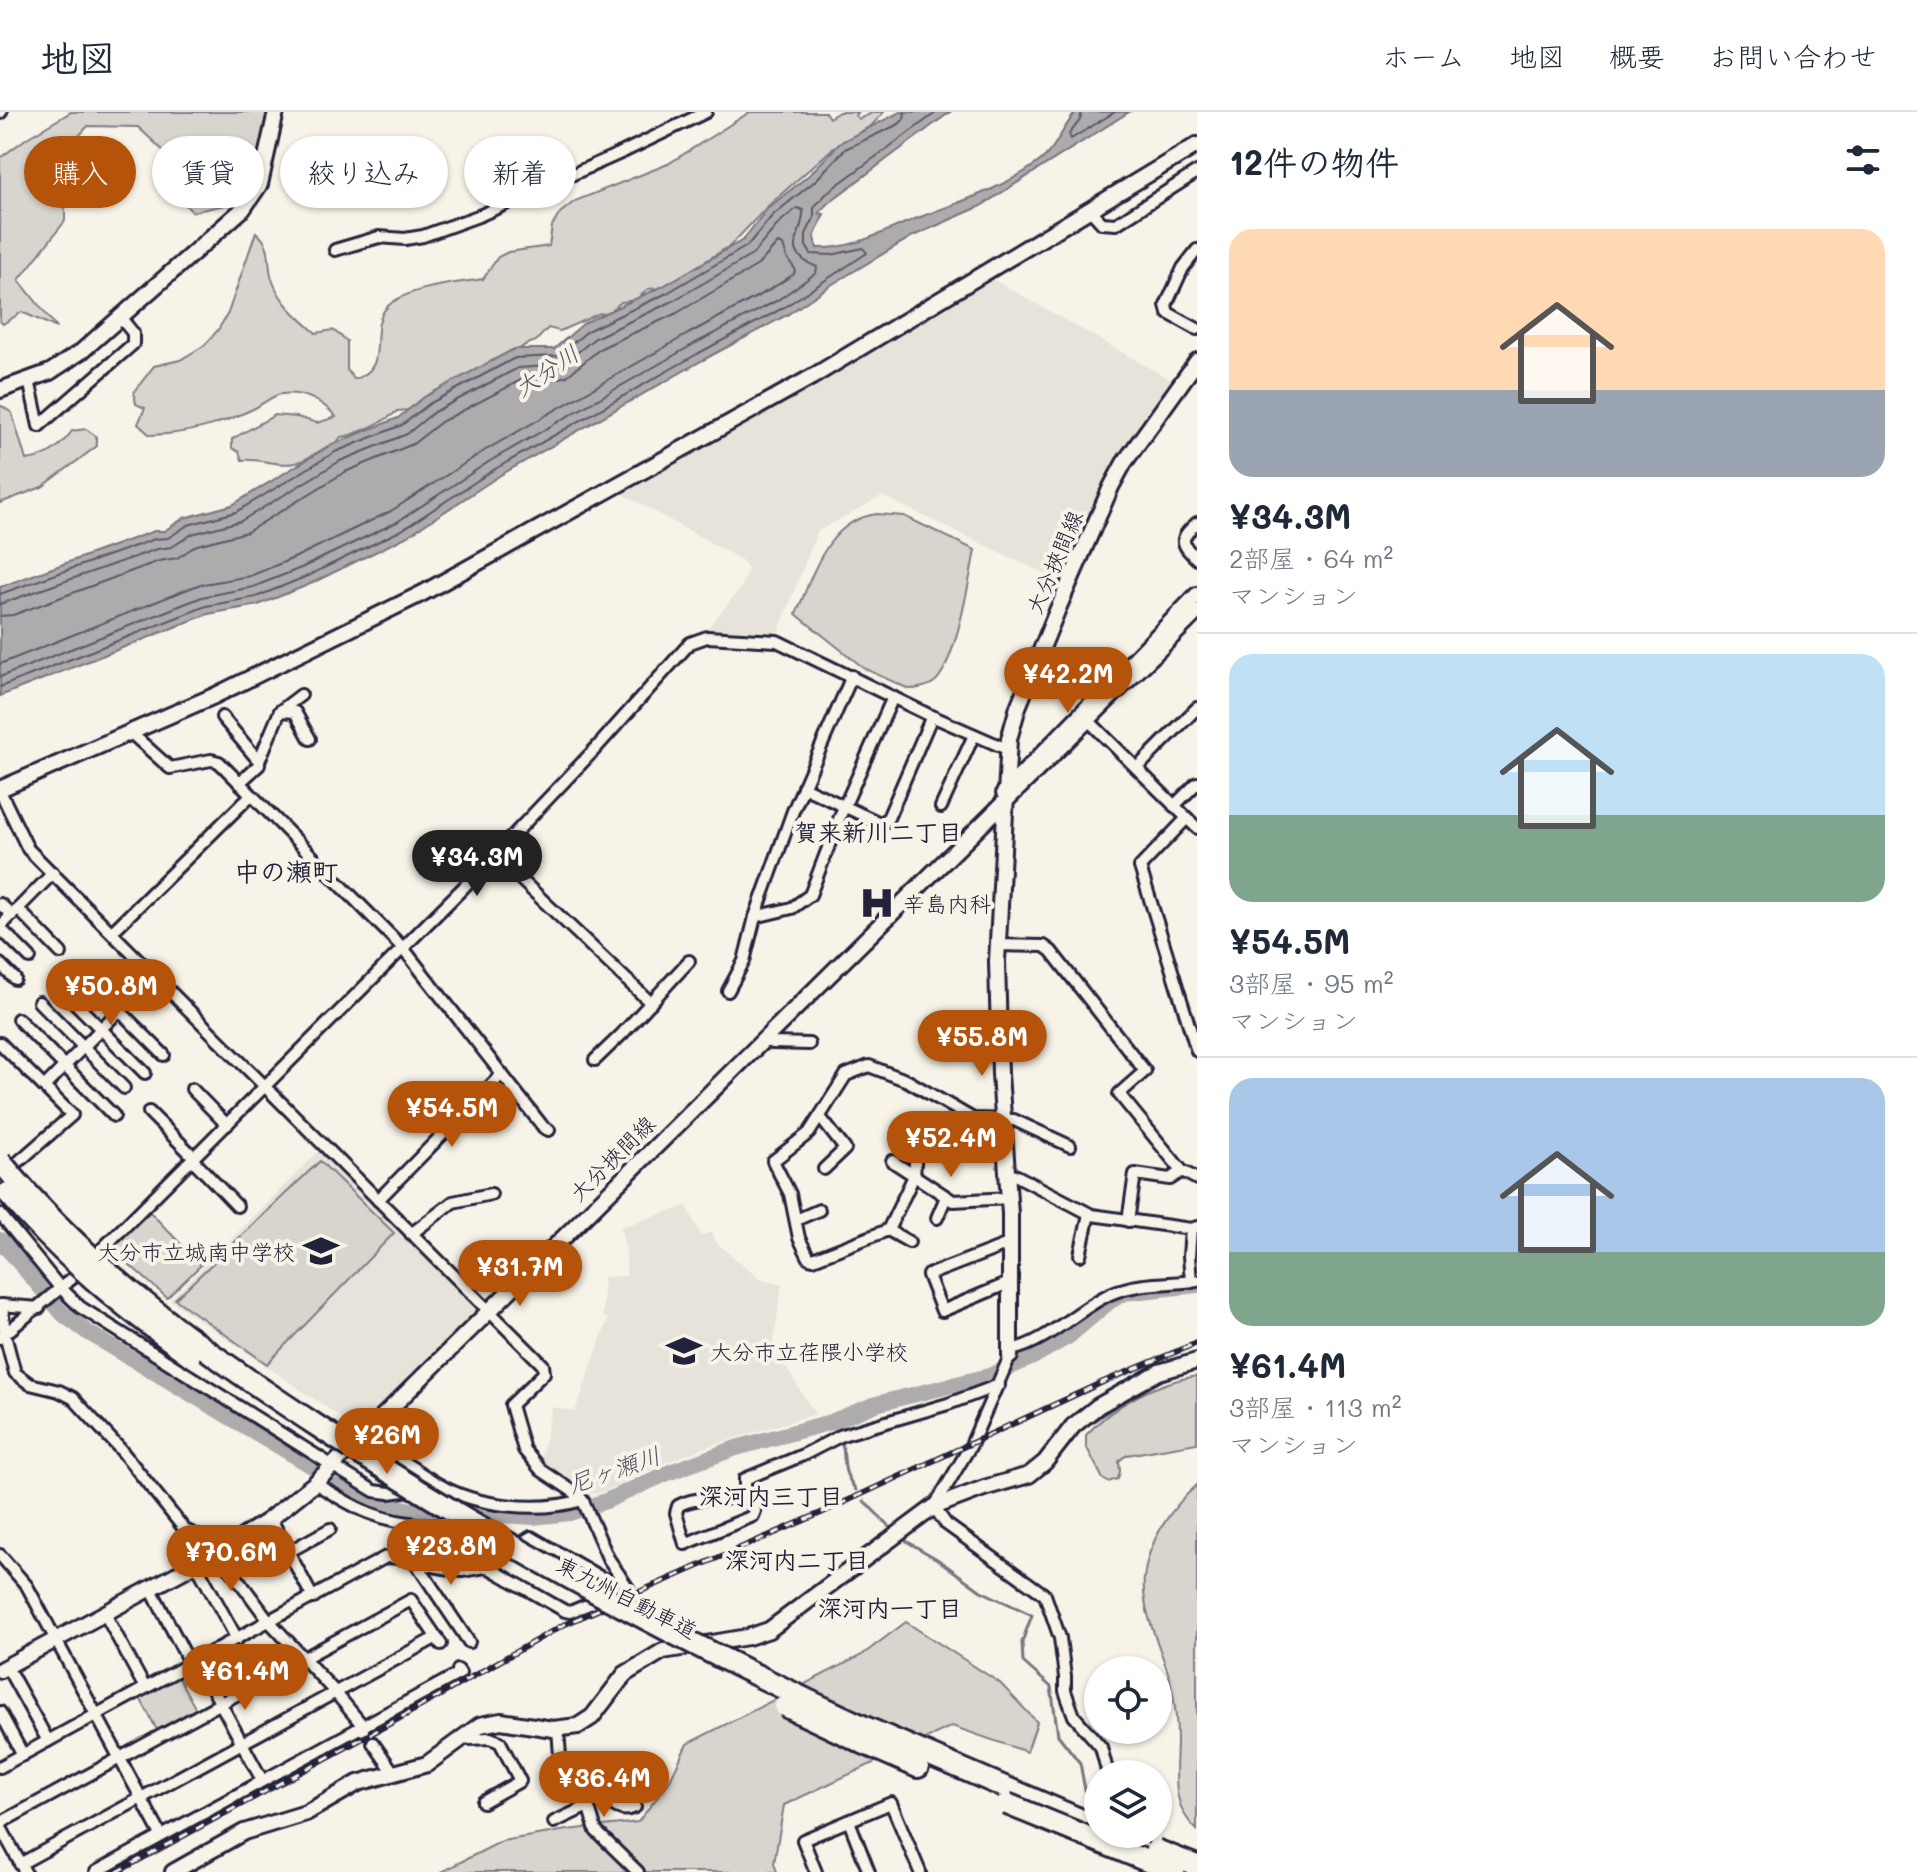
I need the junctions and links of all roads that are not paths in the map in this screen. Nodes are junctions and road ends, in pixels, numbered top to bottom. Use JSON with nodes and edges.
{"nodes":[{"id":1,"x":276,"y":112,"type":"edge"},
{"id":2,"x":706,"y":112,"type":"edge"},
{"id":3,"x":1197,"y":145,"type":"edge"},
{"id":4,"x":1197,"y":172,"type":"edge"},
{"id":5,"x":1091,"y":211,"type":"junction"},
{"id":6,"x":335,"y":250,"type":"dead end"},
{"id":7,"x":1197,"y":250,"type":"edge"},
{"id":8,"x":120,"y":317,"type":"junction"},
{"id":9,"x":1197,"y":329,"type":"edge"},
{"id":10,"x":1197,"y":361,"type":"edge"},
{"id":11,"x":29,"y":380,"type":"junction"},
{"id":12,"x":0,"y":390,"type":"edge"},
{"id":13,"x":1197,"y":523,"type":"edge"},
{"id":14,"x":1197,"y":559,"type":"edge"},
{"id":15,"x":1197,"y":595,"type":"edge"},
{"id":16,"x":1197,"y":612,"type":"edge"},
{"id":17,"x":852,"y":676,"type":"junction"},
{"id":18,"x":301,"y":695,"type":"dead end"},
{"id":19,"x":893,"y":697,"type":"junction"},
{"id":20,"x":1197,"y":708,"type":"edge"},
{"id":21,"x":280,"y":711,"type":"junction"},
{"id":22,"x":932,"y":716,"type":"junction"},
{"id":23,"x":222,"y":717,"type":"dead end"},
{"id":24,"x":1084,"y":717,"type":"junction"},
{"id":25,"x":131,"y":733,"type":"junction"},
{"id":26,"x":974,"y":735,"type":"junction"},
{"id":27,"x":310,"y":739,"type":"dead end"},
{"id":28,"x":1007,"y":749,"type":"junction"},
{"id":29,"x":259,"y":761,"type":"junction"},
{"id":30,"x":1137,"y":768,"type":"junction"},
{"id":31,"x":239,"y":783,"type":"junction"},
{"id":32,"x":1197,"y":783,"type":"edge"},
{"id":33,"x":803,"y":787,"type":"junction"},
{"id":34,"x":0,"y":790,"type":"edge"},
{"id":35,"x":251,"y":795,"type":"junction"},
{"id":36,"x":1005,"y":797,"type":"junction"},
{"id":37,"x":845,"y":806,"type":"junction"},
{"id":38,"x":1174,"y":806,"type":"junction"},
{"id":39,"x":941,"y":807,"type":"dead end"},
{"id":40,"x":1187,"y":818,"type":"junction"},
{"id":41,"x":1197,"y":828,"type":"edge"},
{"id":42,"x":495,"y":855,"type":"junction"},
{"id":43,"x":53,"y":873,"type":"junction"},
{"id":44,"x":0,"y":904,"type":"edge"},
{"id":45,"x":15,"y":912,"type":"junction"},
{"id":46,"x":755,"y":917,"type":"junction"},
{"id":47,"x":0,"y":927,"type":"edge"},
{"id":48,"x":112,"y":932,"type":"junction"},
{"id":49,"x":998,"y":945,"type":"junction"},
{"id":50,"x":403,"y":948,"type":"junction"},
{"id":51,"x":61,"y":953,"type":"dead end"},
{"id":52,"x":30,"y":958,"type":"dead end"},
{"id":53,"x":689,"y":961,"type":"dead end"},
{"id":54,"x":0,"y":964,"type":"edge"},
{"id":55,"x":83,"y":974,"type":"dead end"},
{"id":56,"x":155,"y":974,"type":"junction"},
{"id":57,"x":15,"y":979,"type":"dead end"},
{"id":58,"x":58,"y":986,"type":"dead end"},
{"id":59,"x":728,"y":991,"type":"dead end"},
{"id":60,"x":39,"y":1002,"type":"dead end"},
{"id":61,"x":651,"y":1003,"type":"junction"},
{"id":62,"x":119,"y":1010,"type":"junction"},
{"id":63,"x":18,"y":1019,"type":"dead end"},
{"id":64,"x":101,"y":1029,"type":"junction"},
{"id":65,"x":762,"y":1040,"type":"junction"},
{"id":66,"x":0,"y":1043,"type":"edge"},
{"id":67,"x":809,"y":1044,"type":"dead end"},
{"id":68,"x":83,"y":1047,"type":"junction"},
{"id":69,"x":1197,"y":1051,"type":"edge"},
{"id":70,"x":164,"y":1055,"type":"dead end"},
{"id":71,"x":595,"y":1060,"type":"dead end"},
{"id":72,"x":65,"y":1065,"type":"junction"},
{"id":73,"x":145,"y":1073,"type":"dead end"},
{"id":74,"x":502,"y":1074,"type":"junction"},
{"id":75,"x":265,"y":1086,"type":"junction"},
{"id":76,"x":44,"y":1087,"type":"junction"},
{"id":77,"x":124,"y":1088,"type":"dead end"},
{"id":78,"x":192,"y":1089,"type":"dead end"},
{"id":79,"x":149,"y":1112,"type":"dead end"},
{"id":80,"x":114,"y":1116,"type":"dead end"},
{"id":81,"x":820,"y":1117,"type":"junction"},
{"id":82,"x":1004,"y":1120,"type":"junction"},
{"id":83,"x":227,"y":1125,"type":"junction"},
{"id":84,"x":549,"y":1130,"type":"dead end"},
{"id":85,"x":927,"y":1134,"type":"dead end"},
{"id":86,"x":1070,"y":1146,"type":"dead end"},
{"id":87,"x":193,"y":1158,"type":"junction"},
{"id":88,"x":0,"y":1161,"type":"edge"},
{"id":89,"x":892,"y":1161,"type":"dead end"},
{"id":90,"x":824,"y":1169,"type":"dead end"},
{"id":91,"x":1182,"y":1171,"type":"junction"},
{"id":92,"x":1008,"y":1175,"type":"junction"},
{"id":93,"x":914,"y":1176,"type":"junction"},
{"id":94,"x":1197,"y":1179,"type":"edge"},
{"id":95,"x":0,"y":1180,"type":"edge"},
{"id":96,"x":491,"y":1194,"type":"dead end"},
{"id":97,"x":946,"y":1197,"type":"junction"},
{"id":98,"x":1010,"y":1198,"type":"junction"},
{"id":99,"x":378,"y":1200,"type":"junction"},
{"id":100,"x":237,"y":1206,"type":"dead end"},
{"id":101,"x":819,"y":1210,"type":"dead end"},
{"id":102,"x":0,"y":1214,"type":"edge"},
{"id":103,"x":1089,"y":1214,"type":"junction"},
{"id":104,"x":937,"y":1218,"type":"dead end"},
{"id":105,"x":796,"y":1220,"type":"junction"},
{"id":106,"x":1128,"y":1221,"type":"junction"},
{"id":107,"x":1194,"y":1228,"type":"edge"},
{"id":108,"x":888,"y":1230,"type":"junction"},
{"id":109,"x":411,"y":1234,"type":"junction"},
{"id":110,"x":909,"y":1242,"type":"dead end"},
{"id":111,"x":1011,"y":1243,"type":"junction"},
{"id":112,"x":1080,"y":1255,"type":"dead end"},
{"id":113,"x":1011,"y":1282,"type":"junction"},
{"id":114,"x":1194,"y":1282,"type":"edge"},
{"id":115,"x":61,"y":1288,"type":"junction"},
{"id":116,"x":1,"y":1305,"type":"edge"},
{"id":117,"x":39,"y":1308,"type":"junction"},
{"id":118,"x":489,"y":1312,"type":"junction"},
{"id":119,"x":2,"y":1336,"type":"edge"},
{"id":120,"x":132,"y":1340,"type":"junction"},
{"id":121,"x":1010,"y":1353,"type":"junction"},
{"id":122,"x":1197,"y":1361,"type":"edge"},
{"id":123,"x":1000,"y":1384,"type":"junction"},
{"id":124,"x":361,"y":1440,"type":"junction"},
{"id":125,"x":333,"y":1466,"type":"junction"},
{"id":126,"x":315,"y":1483,"type":"junction"},
{"id":127,"x":441,"y":1486,"type":"junction"},
{"id":128,"x":747,"y":1494,"type":"junction"},
{"id":129,"x":582,"y":1500,"type":"junction"},
{"id":130,"x":934,"y":1507,"type":"junction"},
{"id":131,"x":271,"y":1519,"type":"junction"},
{"id":132,"x":429,"y":1525,"type":"dead end"},
{"id":133,"x":330,"y":1529,"type":"dead end"},
{"id":134,"x":218,"y":1552,"type":"junction"},
{"id":135,"x":288,"y":1552,"type":"junction"},
{"id":136,"x":0,"y":1555,"type":"edge"},
{"id":137,"x":468,"y":1556,"type":"dead end"},
{"id":138,"x":416,"y":1563,"type":"junction"},
{"id":139,"x":196,"y":1564,"type":"junction"},
{"id":140,"x":485,"y":1567,"type":"junction"},
{"id":141,"x":151,"y":1589,"type":"junction"},
{"id":142,"x":613,"y":1594,"type":"junction"},
{"id":143,"x":313,"y":1598,"type":"junction"},
{"id":144,"x":105,"y":1614,"type":"junction"},
{"id":145,"x":269,"y":1621,"type":"junction"},
{"id":146,"x":237,"y":1639,"type":"junction"},
{"id":147,"x":56,"y":1640,"type":"junction"},
{"id":148,"x":469,"y":1642,"type":"dead end"},
{"id":149,"x":303,"y":1658,"type":"junction"},
{"id":150,"x":194,"y":1662,"type":"junction"},
{"id":151,"x":4,"y":1668,"type":"edge"},
{"id":152,"x":458,"y":1670,"type":"dead end"},
{"id":153,"x":145,"y":1688,"type":"junction"},
{"id":154,"x":335,"y":1692,"type":"junction"},
{"id":155,"x":220,"y":1702,"type":"junction"},
{"id":156,"x":0,"y":1712,"type":"edge"},
{"id":157,"x":96,"y":1715,"type":"junction"},
{"id":158,"x":363,"y":1728,"type":"junction"},
{"id":159,"x":557,"y":1734,"type":"junction"},
{"id":160,"x":465,"y":1735,"type":"junction"},
{"id":161,"x":864,"y":1735,"type":"junction"},
{"id":162,"x":48,"y":1741,"type":"junction"},
{"id":163,"x":242,"y":1742,"type":"junction"},
{"id":164,"x":373,"y":1743,"type":"dead end"},
{"id":165,"x":23,"y":1755,"type":"junction"},
{"id":166,"x":119,"y":1757,"type":"junction"},
{"id":167,"x":1104,"y":1760,"type":"edge"},
{"id":168,"x":0,"y":1767,"type":"edge"},
{"id":169,"x":394,"y":1773,"type":"junction"},
{"id":170,"x":576,"y":1778,"type":"junction"},
{"id":171,"x":262,"y":1780,"type":"junction"},
{"id":172,"x":141,"y":1797,"type":"junction"},
{"id":173,"x":1010,"y":1798,"type":"junction"},
{"id":174,"x":483,"y":1802,"type":"dead end"},
{"id":175,"x":588,"y":1806,"type":"junction"},
{"id":176,"x":635,"y":1807,"type":"dead end"},
{"id":177,"x":849,"y":1821,"type":"junction"},
{"id":178,"x":554,"y":1822,"type":"dead end"},
{"id":179,"x":1084,"y":1822,"type":"edge"},
{"id":180,"x":0,"y":1827,"type":"edge"},
{"id":181,"x":161,"y":1835,"type":"junction"},
{"id":182,"x":1143,"y":1848,"type":"edge"},
{"id":183,"x":1151,"y":1848,"type":"edge"},
{"id":184,"x":1197,"y":1866,"type":"edge"},
{"id":185,"x":22,"y":1868,"type":"edge"},
{"id":186,"x":96,"y":1872,"type":"edge"},
{"id":187,"x":173,"y":1872,"type":"edge"},
{"id":188,"x":638,"y":1872,"type":"edge"},
{"id":189,"x":816,"y":1872,"type":"edge"},
{"id":190,"x":869,"y":1872,"type":"edge"},
{"id":191,"x":920,"y":1872,"type":"edge"},
{"id":192,"x":1154,"y":1872,"type":"edge"},
{"id":193,"x":1174,"y":1872,"type":"edge"}],
"edges":[{"from":1,"to":8,"type":"main road"},
{"from":2,"to":6,"type":"street"},
{"from":3,"to":5,"type":"main road"},
{"from":4,"to":5,"type":"street"},
{"from":5,"to":25,"type":"main road"},
{"from":7,"to":9,"type":"street"},
{"from":8,"to":11,"type":"main road"},
{"from":8,"to":11,"type":"street"},
{"from":10,"to":28,"type":"main road","name":"大分挾間線"},
{"from":11,"to":12,"type":"main road"},
{"from":13,"to":14,"type":"street"},
{"from":15,"to":24,"type":"main road"},
{"from":16,"to":24,"type":"main road"},
{"from":17,"to":19,"type":"street"},
{"from":17,"to":33,"type":"street"},
{"from":17,"to":42,"type":"street"},
{"from":18,"to":21,"type":"street"},
{"from":19,"to":22,"type":"street"},
{"from":19,"to":37,"type":"street"},
{"from":20,"to":30,"type":"street"},
{"from":21,"to":27,"type":"street"},
{"from":21,"to":29,"type":"street"},
{"from":22,"to":26,"type":"street"},
{"from":22,"to":37,"type":"street"},
{"from":23,"to":29,"type":"street"},
{"from":24,"to":30,"type":"street"},
{"from":24,"to":36,"type":"main road","name":"大分挾間線"},
{"from":25,"to":31,"type":"street"},
{"from":25,"to":34,"type":"main road"},
{"from":26,"to":28,"type":"street"},
{"from":26,"to":39,"type":"street"},
{"from":28,"to":36,"type":"main road","name":"大分挾間線"},
{"from":29,"to":31,"type":"street"},
{"from":30,"to":38,"type":"street"},
{"from":31,"to":35,"type":"street"},
{"from":32,"to":38,"type":"street"},
{"from":33,"to":37,"type":"street"},
{"from":33,"to":46,"type":"street"},
{"from":34,"to":43,"type":"street"},
{"from":35,"to":48,"type":"street"},
{"from":35,"to":50,"type":"street"},
{"from":36,"to":49,"type":"main road","name":"大分挾間線"},
{"from":36,"to":65,"type":"main road","name":"大分挾間線"},
{"from":37,"to":46,"type":"street"},
{"from":38,"to":40,"type":"street"},
{"from":40,"to":41,"type":"street"},
{"from":40,"to":69,"type":"street"},
{"from":42,"to":50,"type":"street"},
{"from":42,"to":61,"type":"street"},
{"from":43,"to":45,"type":"street"},
{"from":43,"to":48,"type":"street"},
{"from":44,"to":45,"type":"street"},
{"from":45,"to":47,"type":"street"},
{"from":45,"to":51,"type":"street"},
{"from":46,"to":59,"type":"street"},
{"from":47,"to":52,"type":"street"},
{"from":48,"to":56,"type":"street"},
{"from":49,"to":82,"type":"main road","name":"大分挾間線"},
{"from":49,"to":91,"type":"street"},
{"from":50,"to":74,"type":"street"},
{"from":50,"to":75,"type":"street"},
{"from":53,"to":61,"type":"street"},
{"from":54,"to":57,"type":"street"},
{"from":55,"to":62,"type":"street"},
{"from":56,"to":62,"type":"street"},
{"from":56,"to":75,"type":"street"},
{"from":58,"to":64,"type":"street"},
{"from":60,"to":68,"type":"street"},
{"from":61,"to":71,"type":"street"},
{"from":62,"to":64,"type":"street"},
{"from":62,"to":70,"type":"street"},
{"from":63,"to":72,"type":"street"},
{"from":64,"to":68,"type":"street"},
{"from":64,"to":73,"type":"street"},
{"from":65,"to":67,"type":"street"},
{"from":65,"to":118,"type":"main road","name":"大分挾間線"},
{"from":66,"to":76,"type":"street"},
{"from":68,"to":72,"type":"street"},
{"from":68,"to":77,"type":"street"},
{"from":72,"to":76,"type":"street"},
{"from":72,"to":80,"type":"street"},
{"from":74,"to":84,"type":"street"},
{"from":74,"to":99,"type":"street"},
{"from":75,"to":83,"type":"street"},
{"from":75,"to":99,"type":"street"},
{"from":76,"to":95,"type":"street"},
{"from":78,"to":83,"type":"street"},
{"from":79,"to":87,"type":"street"},
{"from":81,"to":82,"type":"street"},
{"from":81,"to":90,"type":"street"},
{"from":81,"to":105,"type":"street"},
{"from":82,"to":86,"type":"street"},
{"from":82,"to":92,"type":"main road","name":"大分挾間線"},
{"from":83,"to":87,"type":"street"},
{"from":85,"to":93,"type":"street"},
{"from":87,"to":100,"type":"street"},
{"from":87,"to":115,"type":"street"},
{"from":88,"to":161,"type":"highway","name":"東九州自動車道","bridge":true},
{"from":89,"to":93,"type":"street"},
{"from":91,"to":94,"type":"street"},
{"from":91,"to":106,"type":"street"},
{"from":92,"to":98,"type":"main road","name":"大分挾間線"},
{"from":92,"to":103,"type":"street"},
{"from":93,"to":97,"type":"street"},
{"from":93,"to":108,"type":"street"},
{"from":95,"to":161,"type":"highway","name":"東九州自動車道","bridge":true},
{"from":96,"to":109,"type":"street"},
{"from":97,"to":98,"type":"street"},
{"from":97,"to":104,"type":"street"},
{"from":98,"to":111,"type":"main road","name":"大分挾間線"},
{"from":99,"to":109,"type":"street"},
{"from":101,"to":105,"type":"street"},
{"from":102,"to":115,"type":"street"},
{"from":103,"to":106,"type":"street"},
{"from":103,"to":112,"type":"street"},
{"from":105,"to":108,"type":"street"},
{"from":106,"to":107,"type":"street"},
{"from":107,"to":114,"type":"street"},
{"from":108,"to":110,"type":"street"},
{"from":109,"to":118,"type":"street"},
{"from":111,"to":113,"type":"main road","name":"大分挾間線"},
{"from":111,"to":113,"type":"street"},
{"from":113,"to":121,"type":"main road","name":"大分挾間線"},
{"from":114,"to":121,"type":"street"},
{"from":115,"to":117,"type":"street"},
{"from":115,"to":120,"type":"street"},
{"from":116,"to":117,"type":"street"},
{"from":116,"to":119,"type":"street"},
{"from":117,"to":119,"type":"street"},
{"from":118,"to":124,"type":"main road","name":"大分挾間線"},
{"from":118,"to":129,"type":"street"},
{"from":119,"to":134,"type":"street"},
{"from":120,"to":124,"type":"street"},
{"from":120,"to":125,"type":"street"},
{"from":121,"to":123,"type":"street"},
{"from":122,"to":130,"type":"main road"},
{"from":123,"to":128,"type":"street"},
{"from":123,"to":130,"type":"street"},
{"from":124,"to":125,"type":"main road","name":"大分挾間線"},
{"from":124,"to":127,"type":"street"},
{"from":125,"to":126,"type":"main road","name":"大分挾間線"},
{"from":125,"to":127,"type":"street"},
{"from":126,"to":131,"type":"main road","name":"大分挾間線"},
{"from":126,"to":132,"type":"street"},
{"from":127,"to":129,"type":"street"},
{"from":128,"to":128,"type":"street"},
{"from":129,"to":142,"type":"street"},
{"from":130,"to":159,"type":"main road"},
{"from":130,"to":167,"type":"street"},
{"from":131,"to":134,"type":"main road","name":"大分挾間線"},
{"from":131,"to":135,"type":"street"},
{"from":133,"to":135,"type":"street"},
{"from":134,"to":139,"type":"main road","name":"大分挾間線"},
{"from":134,"to":145,"type":"street"},
{"from":135,"to":143,"type":"street"},
{"from":136,"to":147,"type":"street"},
{"from":137,"to":140,"type":"street"},
{"from":138,"to":140,"type":"street"},
{"from":138,"to":143,"type":"street"},
{"from":138,"to":148,"type":"street"},
{"from":139,"to":141,"type":"main road","name":"大分挾間線"},
{"from":139,"to":146,"type":"street"},
{"from":140,"to":142,"type":"street"},
{"from":140,"to":142,"type":"street"},
{"from":141,"to":144,"type":"main road","name":"大分挾間線"},
{"from":141,"to":150,"type":"street"},
{"from":143,"to":145,"type":"street"},
{"from":144,"to":147,"type":"main road","name":"大分挾間線"},
{"from":144,"to":153,"type":"street"},
{"from":145,"to":146,"type":"street"},
{"from":145,"to":149,"type":"street"},
{"from":146,"to":150,"type":"street"},
{"from":147,"to":151,"type":"main road","name":"大分挾間線"},
{"from":147,"to":157,"type":"street"},
{"from":149,"to":154,"type":"street"},
{"from":149,"to":154,"type":"street"},
{"from":149,"to":155,"type":"street"},
{"from":150,"to":153,"type":"street"},
{"from":150,"to":155,"type":"street"},
{"from":151,"to":162,"type":"street"},
{"from":152,"to":158,"type":"street"},
{"from":153,"to":157,"type":"street"},
{"from":154,"to":158,"type":"street"},
{"from":154,"to":163,"type":"street"},
{"from":155,"to":163,"type":"street"},
{"from":155,"to":166,"type":"street"},
{"from":156,"to":165,"type":"street"},
{"from":157,"to":162,"type":"street"},
{"from":157,"to":166,"type":"street"},
{"from":158,"to":171,"type":"street"},
{"from":159,"to":160,"type":"main road"},
{"from":159,"to":170,"type":"street"},
{"from":160,"to":169,"type":"main road"},
{"from":160,"to":174,"type":"street"},
{"from":161,"to":173,"type":"highway","name":"東九州自動車道"},
{"from":162,"to":165,"type":"street"},
{"from":163,"to":171,"type":"street"},
{"from":163,"to":172,"type":"street"},
{"from":164,"to":169,"type":"street"},
{"from":165,"to":168,"type":"street"},
{"from":166,"to":172,"type":"street"},
{"from":166,"to":180,"type":"street"},
{"from":169,"to":187,"type":"main road"},
{"from":170,"to":175,"type":"street"},
{"from":170,"to":176,"type":"street"},
{"from":171,"to":181,"type":"street"},
{"from":172,"to":181,"type":"street"},
{"from":172,"to":185,"type":"street"},
{"from":173,"to":179,"type":"highway","name":"東九州自動車道"},
{"from":173,"to":193,"type":"highway","name":"東九州自動車道","bridge":true},
{"from":175,"to":178,"type":"street"},
{"from":175,"to":188,"type":"street"},
{"from":177,"to":189,"type":"street"},
{"from":177,"to":190,"type":"street"},
{"from":177,"to":191,"type":"street"},
{"from":180,"to":185,"type":"street"},
{"from":181,"to":186,"type":"street"},
{"from":182,"to":192,"type":"street"},
{"from":183,"to":184,"type":"highway","bridge":true}]}
